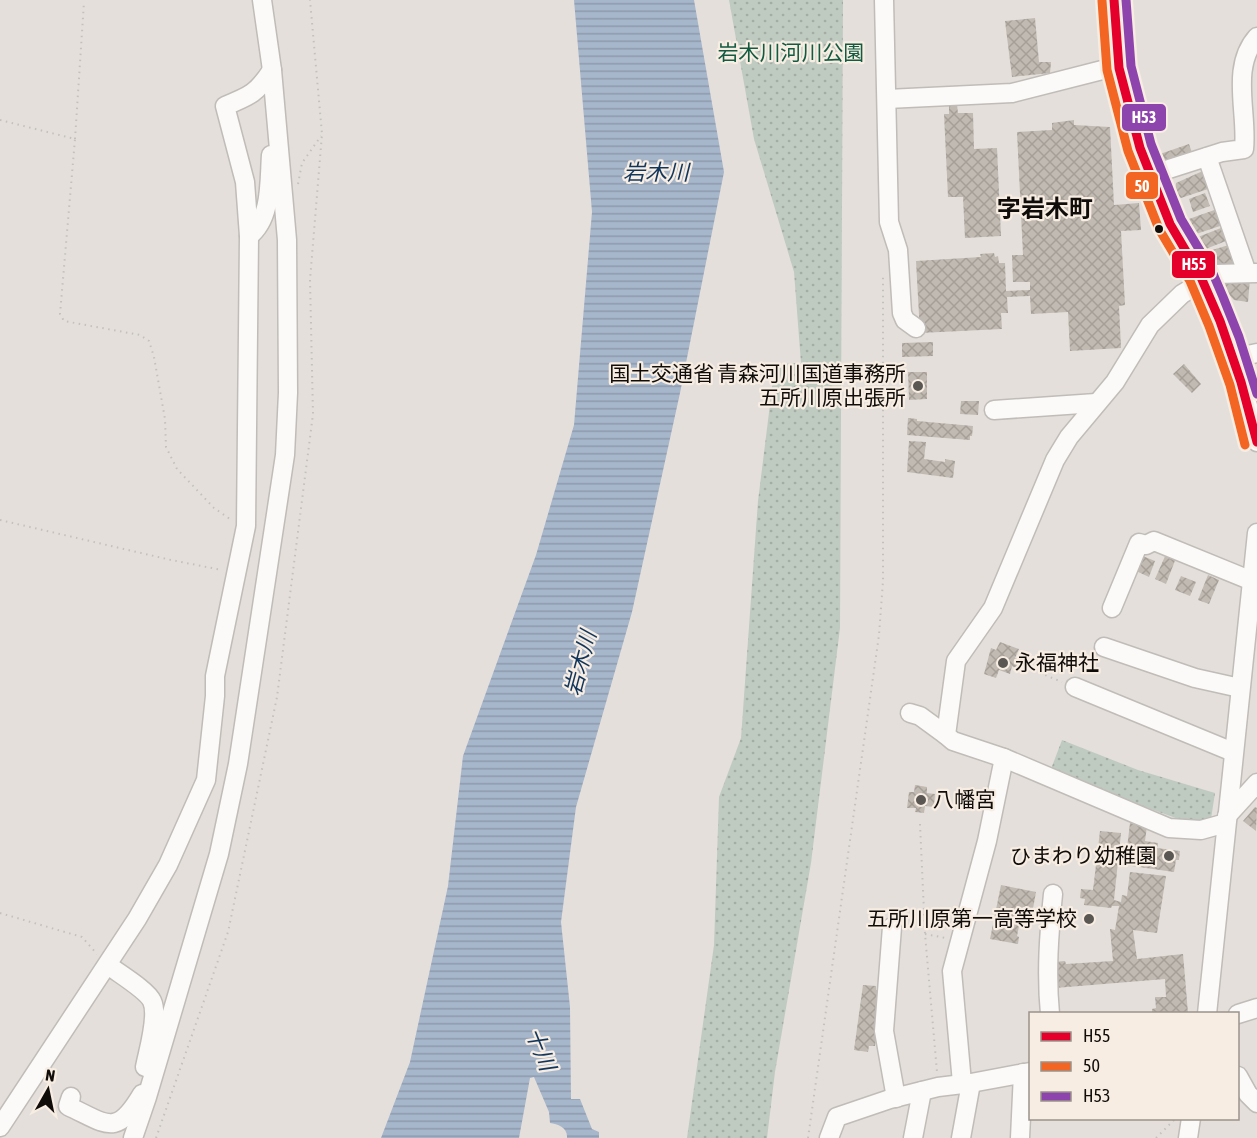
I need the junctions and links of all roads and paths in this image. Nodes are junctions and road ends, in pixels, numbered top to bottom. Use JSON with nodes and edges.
{"nodes":[{"id":1,"x":262,"y":0,"type":"edge"},
{"id":2,"x":884,"y":0,"type":"edge"},
{"id":3,"x":1114,"y":0,"type":"edge"},
{"id":4,"x":84,"y":2,"type":"dead end"},
{"id":5,"x":1257,"y":37,"type":"edge"},
{"id":6,"x":1118,"y":66,"type":"junction"},
{"id":7,"x":272,"y":70,"type":"junction"},
{"id":8,"x":887,"y":99,"type":"junction"},
{"id":9,"x":0,"y":120,"type":"edge"},
{"id":10,"x":278,"y":133,"type":"junction"},
{"id":11,"x":322,"y":134,"type":"dead end"},
{"id":12,"x":1251,"y":135,"type":"edge"},
{"id":13,"x":75,"y":139,"type":"junction"},
{"id":14,"x":1207,"y":157,"type":"junction"},
{"id":15,"x":270,"y":170,"type":"junction"},
{"id":16,"x":1150,"y":175,"type":"junction"},
{"id":17,"x":244,"y":182,"type":"junction"},
{"id":18,"x":298,"y":185,"type":"dead end"},
{"id":19,"x":249,"y":236,"type":"junction"},
{"id":20,"x":883,"y":273,"type":"dead end"},
{"id":21,"x":1252,"y":273,"type":"edge"},
{"id":22,"x":1203,"y":281,"type":"junction"},
{"id":23,"x":916,"y":328,"type":"dead end"},
{"id":24,"x":1257,"y":353,"type":"edge"},
{"id":25,"x":1233,"y":358,"type":"junction"},
{"id":26,"x":1096,"y":403,"type":"junction"},
{"id":27,"x":994,"y":410,"type":"dead end"},
{"id":28,"x":1257,"y":442,"type":"edge"},
{"id":29,"x":0,"y":520,"type":"edge"},
{"id":30,"x":245,"y":529,"type":"junction"},
{"id":31,"x":1257,"y":533,"type":"edge"},
{"id":32,"x":236,"y":573,"type":"junction"},
{"id":33,"x":1254,"y":582,"type":"edge"},
{"id":34,"x":1112,"y":608,"type":"dead end"},
{"id":35,"x":1104,"y":647,"type":"dead end"},
{"id":36,"x":1023,"y":666,"type":"dead end"},
{"id":37,"x":1075,"y":687,"type":"joint"},
{"id":38,"x":1240,"y":688,"type":"junction"},
{"id":39,"x":910,"y":713,"type":"dead end"},
{"id":40,"x":946,"y":735,"type":"junction"},
{"id":41,"x":1233,"y":752,"type":"junction"},
{"id":42,"x":1004,"y":758,"type":"junction"},
{"id":43,"x":1257,"y":783,"type":"edge"},
{"id":44,"x":1226,"y":820,"type":"junction"},
{"id":45,"x":920,"y":824,"type":"dead end"},
{"id":46,"x":1053,"y":894,"type":"dead end"},
{"id":47,"x":0,"y":913,"type":"edge"},
{"id":48,"x":892,"y":927,"type":"dead end"},
{"id":49,"x":925,"y":934,"type":"junction"},
{"id":50,"x":960,"y":940,"type":"junction"},
{"id":51,"x":108,"y":965,"type":"junction"},
{"id":52,"x":1257,"y":1008,"type":"edge"},
{"id":53,"x":1050,"y":1012,"type":"edge"},
{"id":54,"x":1207,"y":1012,"type":"edge"},
{"id":55,"x":1239,"y":1014,"type":"edge"},
{"id":56,"x":1027,"y":1073,"type":"edge"},
{"id":57,"x":1239,"y":1078,"type":"edge"},
{"id":58,"x":967,"y":1083,"type":"junction"},
{"id":59,"x":930,"y":1089,"type":"junction"},
{"id":60,"x":145,"y":1094,"type":"junction"},
{"id":61,"x":71,"y":1097,"type":"dead end"},
{"id":62,"x":896,"y":1098,"type":"junction"},
{"id":63,"x":1257,"y":1102,"type":"edge"},
{"id":64,"x":1175,"y":1120,"type":"edge"},
{"id":65,"x":1191,"y":1120,"type":"edge"},
{"id":66,"x":0,"y":1127,"type":"edge"},
{"id":67,"x":133,"y":1138,"type":"edge"},
{"id":68,"x":808,"y":1138,"type":"edge"},
{"id":69,"x":829,"y":1138,"type":"edge"},
{"id":70,"x":913,"y":1138,"type":"edge"},
{"id":71,"x":961,"y":1138,"type":"edge"},
{"id":72,"x":1020,"y":1138,"type":"edge"},
{"id":73,"x":1156,"y":1138,"type":"edge"},
{"id":74,"x":1188,"y":1138,"type":"edge"}],
"edges":[{"from":1,"to":7,"type":"street"},
{"from":2,"to":8,"type":"street"},
{"from":3,"to":6,"type":"street"},
{"from":4,"to":13,"type":"path"},
{"from":5,"to":12,"type":"street"},
{"from":6,"to":8,"type":"street"},
{"from":6,"to":16,"type":"street"},
{"from":7,"to":10,"type":"street"},
{"from":7,"to":17,"type":"street"},
{"from":8,"to":23,"type":"street"},
{"from":9,"to":13,"type":"path"},
{"from":10,"to":15,"type":"street"},
{"from":10,"to":60,"type":"street"},
{"from":11,"to":18,"type":"path"},
{"from":12,"to":14,"type":"street"},
{"from":13,"to":30,"type":"path"},
{"from":14,"to":16,"type":"street"},
{"from":14,"to":21,"type":"street"},
{"from":15,"to":17,"type":"street"},
{"from":15,"to":19,"type":"street"},
{"from":16,"to":22,"type":"street"},
{"from":17,"to":19,"type":"street"},
{"from":19,"to":30,"type":"street"},
{"from":20,"to":68,"type":"path"},
{"from":21,"to":22,"type":"street"},
{"from":22,"to":25,"type":"street"},
{"from":22,"to":26,"type":"street"},
{"from":24,"to":25,"type":"street"},
{"from":25,"to":28,"type":"street"},
{"from":26,"to":27,"type":"street"},
{"from":26,"to":40,"type":"street"},
{"from":29,"to":32,"type":"path"},
{"from":30,"to":32,"type":"street"},
{"from":31,"to":33,"type":"street"},
{"from":32,"to":51,"type":"street"},
{"from":33,"to":34,"type":"street"},
{"from":33,"to":38,"type":"street"},
{"from":35,"to":38,"type":"street"},
{"from":36,"to":37,"type":"path"},
{"from":37,"to":41,"type":"street"},
{"from":38,"to":41,"type":"street"},
{"from":39,"to":40,"type":"street"},
{"from":40,"to":42,"type":"street"},
{"from":41,"to":44,"type":"street"},
{"from":42,"to":44,"type":"street"},
{"from":42,"to":50,"type":"street"},
{"from":43,"to":44,"type":"street"},
{"from":44,"to":54,"type":"street"},
{"from":45,"to":49,"type":"path"},
{"from":46,"to":53,"type":"street"},
{"from":47,"to":51,"type":"path"},
{"from":48,"to":62,"type":"street"},
{"from":49,"to":50,"type":"path"},
{"from":49,"to":59,"type":"path"},
{"from":50,"to":58,"type":"street"},
{"from":51,"to":60,"type":"street"},
{"from":51,"to":66,"type":"street"},
{"from":52,"to":55,"type":"street"},
{"from":56,"to":58,"type":"street"},
{"from":56,"to":72,"type":"street"},
{"from":57,"to":63,"type":"street"},
{"from":58,"to":59,"type":"street"},
{"from":58,"to":71,"type":"street"},
{"from":59,"to":62,"type":"street"},
{"from":59,"to":70,"type":"street"},
{"from":60,"to":61,"type":"street"},
{"from":60,"to":67,"type":"street"},
{"from":62,"to":69,"type":"street"},
{"from":64,"to":73,"type":"path"},
{"from":65,"to":74,"type":"street"}]}
